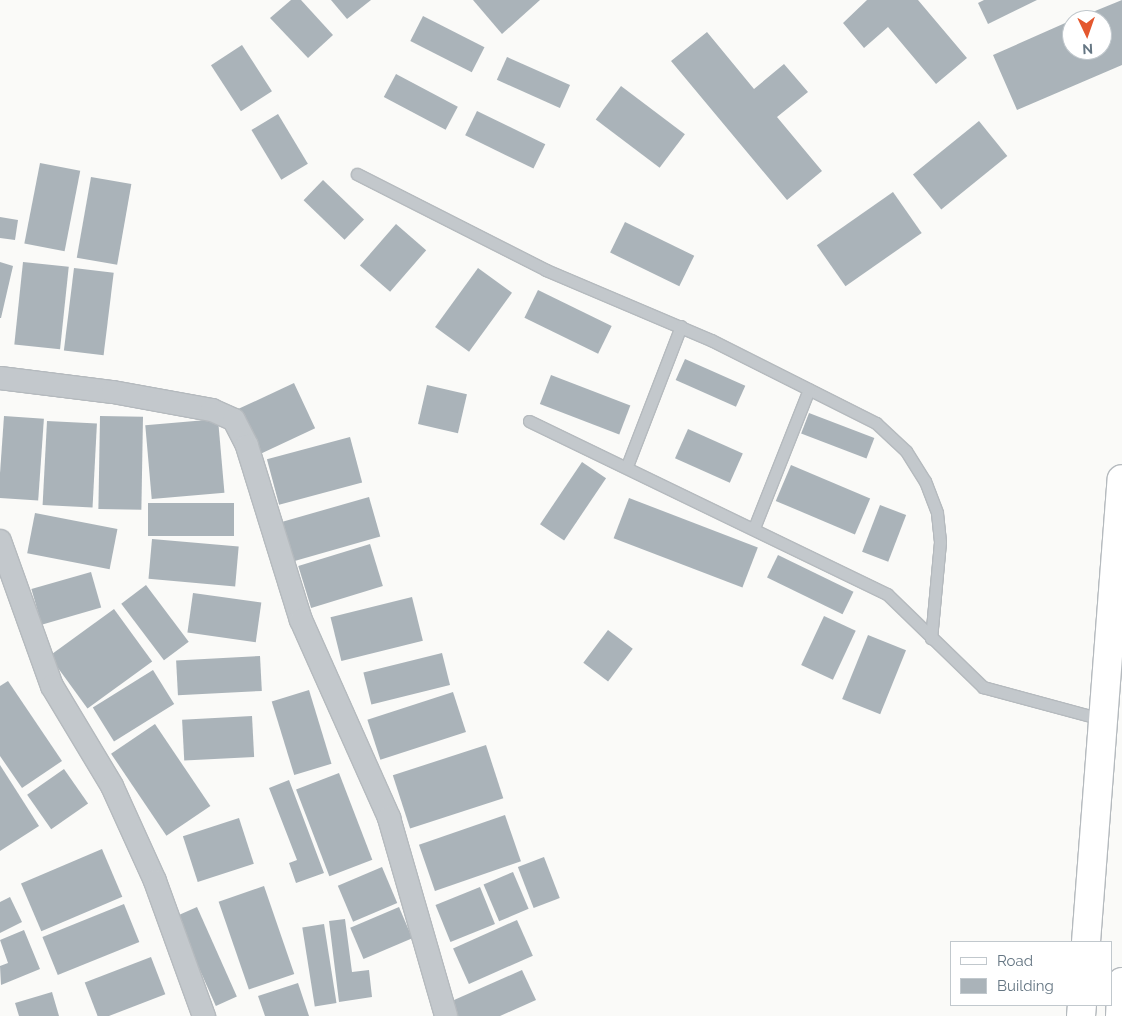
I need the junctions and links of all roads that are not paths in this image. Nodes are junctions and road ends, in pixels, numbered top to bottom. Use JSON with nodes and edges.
{"nodes":[{"id":1,"x":357,"y":174,"type":"dead end"},
{"id":2,"x":681,"y":326,"type":"junction"},
{"id":3,"x":0,"y":378,"type":"edge"},
{"id":4,"x":808,"y":389,"type":"junction"},
{"id":5,"x":529,"y":421,"type":"dead end"},
{"id":6,"x":627,"y":466,"type":"junction"},
{"id":7,"x":1122,"y":479,"type":"edge"},
{"id":8,"x":754,"y":528,"type":"junction"},
{"id":9,"x":0,"y":541,"type":"edge"},
{"id":10,"x":931,"y":639,"type":"junction"},
{"id":11,"x":1102,"y":719,"type":"junction"},
{"id":12,"x":1086,"y":941,"type":"edge"},
{"id":13,"x":1122,"y":982,"type":"edge"},
{"id":14,"x":1121,"y":1015,"type":"edge"},
{"id":15,"x":204,"y":1016,"type":"edge"},
{"id":16,"x":446,"y":1016,"type":"edge"}],
"edges":[{"from":1,"to":2,"type":"lane"},
{"from":2,"to":4,"type":"lane"},
{"from":2,"to":6,"type":"lane"},
{"from":3,"to":16,"type":"street"},
{"from":4,"to":8,"type":"lane"},
{"from":4,"to":10,"type":"lane"},
{"from":5,"to":6,"type":"lane"},
{"from":6,"to":8,"type":"lane"},
{"from":7,"to":11,"type":"main road"},
{"from":8,"to":10,"type":"lane"},
{"from":9,"to":15,"type":"street"},
{"from":10,"to":11,"type":"lane"},
{"from":11,"to":12,"type":"main road"},
{"from":13,"to":14,"type":"main road"}]}
